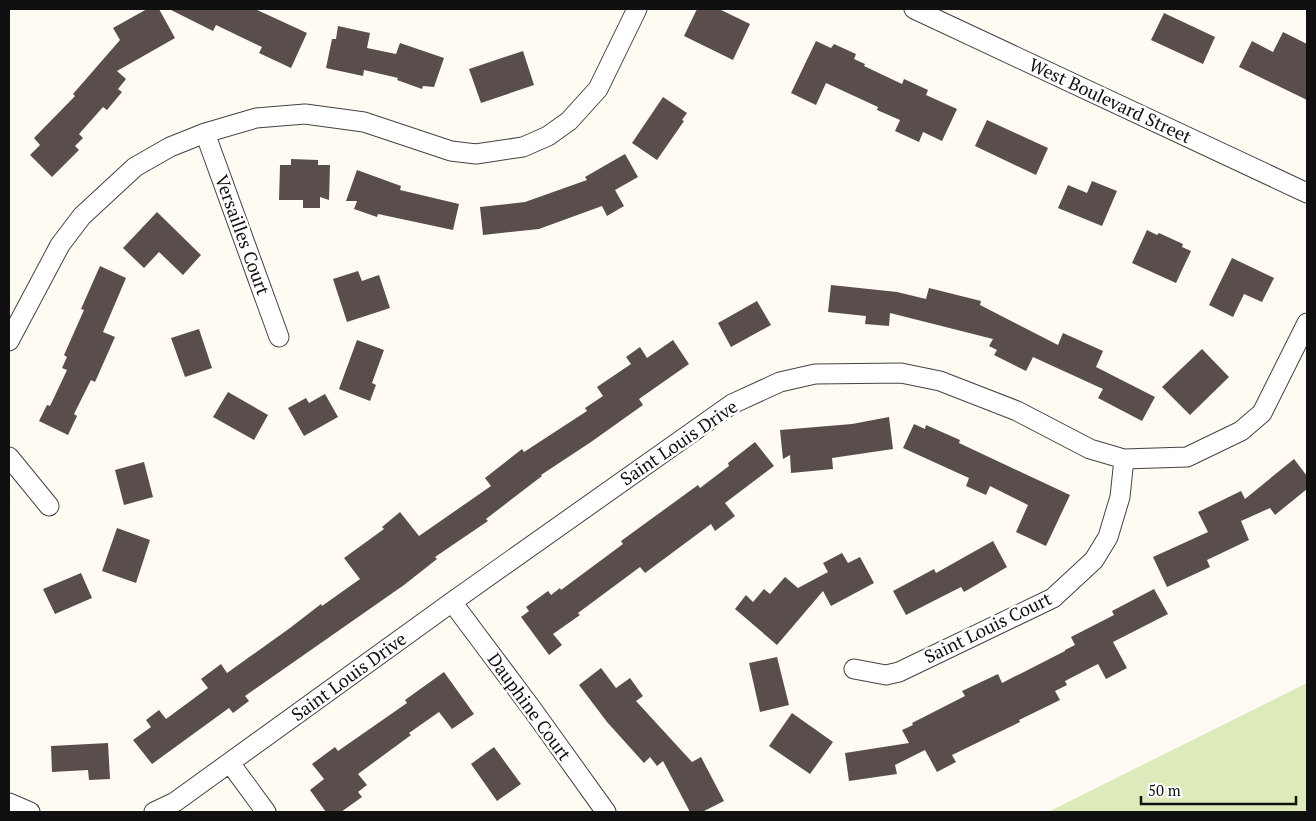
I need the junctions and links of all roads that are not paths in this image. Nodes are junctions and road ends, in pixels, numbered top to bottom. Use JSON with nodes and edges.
{"nodes":[{"id":1,"x":637,"y":9,"type":"edge"},
{"id":2,"x":914,"y":9,"type":"edge"},
{"id":3,"x":205,"y":134,"type":"junction"},
{"id":4,"x":1307,"y":193,"type":"edge"},
{"id":5,"x":1307,"y":322,"type":"edge"},
{"id":6,"x":279,"y":337,"type":"dead end"},
{"id":7,"x":9,"y":341,"type":"edge"},
{"id":8,"x":9,"y":457,"type":"edge"},
{"id":9,"x":1124,"y":459,"type":"junction"},
{"id":10,"x":49,"y":506,"type":"dead end"},
{"id":11,"x":452,"y":602,"type":"junction"},
{"id":12,"x":854,"y":669,"type":"dead end"},
{"id":13,"x":230,"y":763,"type":"junction"},
{"id":14,"x":9,"y":803,"type":"edge"},
{"id":15,"x":30,"y":812,"type":"edge"},
{"id":16,"x":154,"y":812,"type":"edge"},
{"id":17,"x":266,"y":812,"type":"edge"},
{"id":18,"x":606,"y":812,"type":"edge"}],
"edges":[{"from":1,"to":3,"type":"street"},
{"from":2,"to":4,"type":"street","name":"West Boulevard Street"},
{"from":3,"to":6,"type":"street","name":"Versailles Court"},
{"from":3,"to":7,"type":"street"},
{"from":5,"to":9,"type":"street","name":"Saint Louis Drive"},
{"from":8,"to":10,"type":"street"},
{"from":9,"to":11,"type":"street","name":"Saint Louis Drive"},
{"from":9,"to":12,"type":"street","name":"Saint Louis Court"},
{"from":11,"to":13,"type":"street","name":"Saint Louis Drive"},
{"from":11,"to":18,"type":"street","name":"Dauphine Court"},
{"from":13,"to":16,"type":"street","name":"Saint Louis Drive"},
{"from":13,"to":17,"type":"street"},
{"from":14,"to":15,"type":"street"}]}
